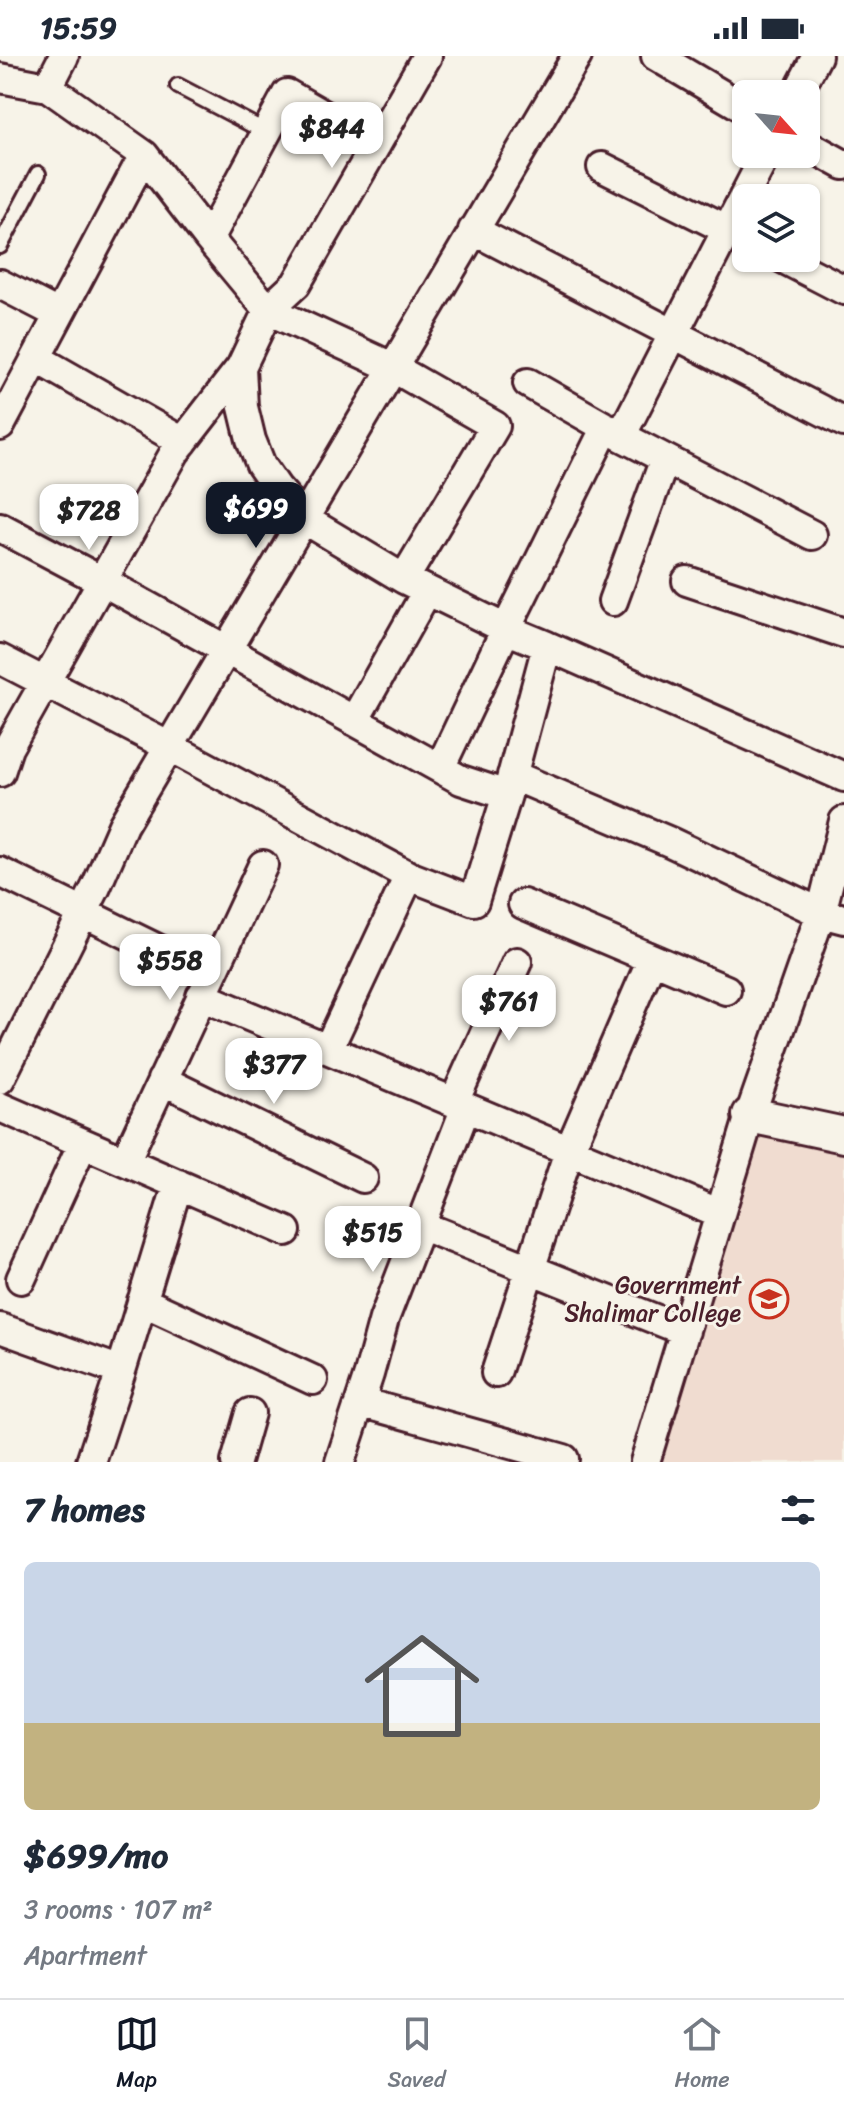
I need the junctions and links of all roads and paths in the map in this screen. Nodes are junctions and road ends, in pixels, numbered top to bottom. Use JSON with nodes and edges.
{"nodes":[{"id":1,"x":64,"y":56,"type":"edge"},
{"id":2,"x":427,"y":56,"type":"edge"},
{"id":3,"x":577,"y":56,"type":"edge"},
{"id":4,"x":656,"y":56,"type":"edge"},
{"id":5,"x":817,"y":56,"type":"edge"},
{"id":6,"x":0,"y":78,"type":"edge"},
{"id":7,"x":804,"y":80,"type":"edge"},
{"id":8,"x":178,"y":86,"type":"dead end"},
{"id":9,"x":48,"y":87,"type":"junction"},
{"id":10,"x":732,"y":101,"type":"edge"},
{"id":11,"x":266,"y":132,"type":"junction"},
{"id":12,"x":376,"y":145,"type":"junction"},
{"id":13,"x":820,"y":152,"type":"edge"},
{"id":14,"x":144,"y":155,"type":"junction"},
{"id":15,"x":844,"y":165,"type":"edge"},
{"id":16,"x":602,"y":167,"type":"dead end"},
{"id":17,"x":38,"y":174,"type":"dead end"},
{"id":18,"x":473,"y":230,"type":"junction"},
{"id":19,"x":732,"y":232,"type":"edge"},
{"id":20,"x":209,"y":239,"type":"junction"},
{"id":21,"x":732,"y":243,"type":"edge"},
{"id":22,"x":0,"y":246,"type":"edge"},
{"id":23,"x":809,"y":272,"type":"edge"},
{"id":24,"x":0,"y":284,"type":"edge"},
{"id":25,"x":844,"y":290,"type":"edge"},
{"id":26,"x":268,"y":310,"type":"junction"},
{"id":27,"x":58,"y":314,"type":"junction"},
{"id":28,"x":674,"y":333,"type":"junction"},
{"id":29,"x":36,"y":358,"type":"junction"},
{"id":30,"x":241,"y":367,"type":"junction"},
{"id":31,"x":392,"y":367,"type":"junction"},
{"id":32,"x":528,"y":383,"type":"dead end"},
{"id":33,"x":844,"y":422,"type":"edge"},
{"id":34,"x":1,"y":423,"type":"edge"},
{"id":35,"x":613,"y":432,"type":"junction"},
{"id":36,"x":183,"y":442,"type":"junction"},
{"id":37,"x":665,"y":459,"type":"junction"},
{"id":38,"x":304,"y":519,"type":"junction"},
{"id":39,"x":0,"y":527,"type":"edge"},
{"id":40,"x":812,"y":535,"type":"dead end"},
{"id":41,"x":102,"y":581,"type":"junction"},
{"id":42,"x":687,"y":581,"type":"dead end"},
{"id":43,"x":415,"y":585,"type":"junction"},
{"id":44,"x":613,"y":601,"type":"dead end"},
{"id":45,"x":506,"y":629,"type":"junction"},
{"id":46,"x":844,"y":633,"type":"edge"},
{"id":47,"x":547,"y":646,"type":"junction"},
{"id":48,"x":227,"y":651,"type":"junction"},
{"id":49,"x":0,"y":659,"type":"edge"},
{"id":50,"x":44,"y":683,"type":"junction"},
{"id":51,"x":354,"y":721,"type":"junction"},
{"id":52,"x":170,"y":747,"type":"junction"},
{"id":53,"x":3,"y":755,"type":"edge"},
{"id":54,"x":440,"y":768,"type":"junction"},
{"id":55,"x":844,"y":777,"type":"edge"},
{"id":56,"x":509,"y":785,"type":"junction"},
{"id":57,"x":844,"y":821,"type":"edge"},
{"id":58,"x":263,"y":865,"type":"dead end"},
{"id":59,"x":0,"y":872,"type":"edge"},
{"id":60,"x":409,"y":876,"type":"junction"},
{"id":61,"x":523,"y":904,"type":"dead end"},
{"id":62,"x":83,"y":913,"type":"junction"},
{"id":63,"x":833,"y":916,"type":"edge"},
{"id":64,"x":652,"y":959,"type":"junction"},
{"id":65,"x":517,"y":962,"type":"dead end"},
{"id":66,"x":206,"y":986,"type":"junction"},
{"id":67,"x":726,"y":990,"type":"dead end"},
{"id":68,"x":328,"y":1049,"type":"junction"},
{"id":69,"x":0,"y":1078,"type":"edge"},
{"id":70,"x":162,"y":1080,"type":"junction"},
{"id":71,"x":460,"y":1105,"type":"junction"},
{"id":72,"x":0,"y":1107,"type":"edge"},
{"id":73,"x":750,"y":1115,"type":"junction"},
{"id":74,"x":844,"y":1135,"type":"edge"},
{"id":75,"x":83,"y":1143,"type":"junction"},
{"id":76,"x":569,"y":1151,"type":"junction"},
{"id":77,"x":125,"y":1161,"type":"junction"},
{"id":78,"x":363,"y":1178,"type":"dead end"},
{"id":79,"x":178,"y":1184,"type":"junction"},
{"id":80,"x":720,"y":1214,"type":"junction"},
{"id":81,"x":420,"y":1225,"type":"junction"},
{"id":82,"x":286,"y":1231,"type":"dead end"},
{"id":83,"x":530,"y":1269,"type":"junction"},
{"id":84,"x":21,"y":1279,"type":"dead end"},
{"id":85,"x":142,"y":1301,"type":"junction"},
{"id":86,"x":0,"y":1328,"type":"edge"},
{"id":87,"x":685,"y":1331,"type":"junction"},
{"id":88,"x":121,"y":1371,"type":"junction"},
{"id":89,"x":496,"y":1373,"type":"dead end"},
{"id":90,"x":313,"y":1380,"type":"dead end"},
{"id":91,"x":360,"y":1402,"type":"junction"},
{"id":92,"x":250,"y":1413,"type":"dead end"},
{"id":93,"x":564,"y":1459,"type":"dead end"},
{"id":94,"x":91,"y":1462,"type":"edge"},
{"id":95,"x":236,"y":1462,"type":"edge"},
{"id":96,"x":340,"y":1462,"type":"edge"},
{"id":97,"x":645,"y":1462,"type":"edge"}],
"edges":[{"from":1,"to":9,"type":"street"},
{"from":2,"to":12,"type":"street"},
{"from":3,"to":18,"type":"street"},
{"from":4,"to":10,"type":"street"},
{"from":5,"to":7,"type":"street"},
{"from":6,"to":9,"type":"street"},
{"from":8,"to":11,"type":"lane"},
{"from":9,"to":14,"type":"street"},
{"from":11,"to":12,"type":"street"},
{"from":11,"to":20,"type":"street"},
{"from":12,"to":26,"type":"street"},
{"from":13,"to":15,"type":"street"},
{"from":14,"to":20,"type":"street"},
{"from":14,"to":27,"type":"street"},
{"from":16,"to":19,"type":"street"},
{"from":17,"to":22,"type":"lane"},
{"from":18,"to":28,"type":"street"},
{"from":18,"to":31,"type":"street"},
{"from":20,"to":26,"type":"street"},
{"from":21,"to":28,"type":"street"},
{"from":23,"to":25,"type":"street"},
{"from":24,"to":27,"type":"street"},
{"from":26,"to":30,"type":"street"},
{"from":26,"to":31,"type":"street"},
{"from":27,"to":29,"type":"street"},
{"from":28,"to":33,"type":"street"},
{"from":28,"to":35,"type":"street"},
{"from":29,"to":34,"type":"street"},
{"from":29,"to":36,"type":"street"},
{"from":30,"to":36,"type":"street"},
{"from":30,"to":38,"type":"street"},
{"from":31,"to":38,"type":"street"},
{"from":31,"to":43,"type":"street"},
{"from":32,"to":35,"type":"street"},
{"from":35,"to":37,"type":"street"},
{"from":35,"to":45,"type":"street"},
{"from":36,"to":41,"type":"street"},
{"from":37,"to":40,"type":"street"},
{"from":37,"to":44,"type":"street"},
{"from":38,"to":43,"type":"street"},
{"from":38,"to":48,"type":"street"},
{"from":39,"to":41,"type":"street"},
{"from":41,"to":48,"type":"street"},
{"from":41,"to":50,"type":"street"},
{"from":42,"to":46,"type":"street"},
{"from":43,"to":45,"type":"street"},
{"from":43,"to":51,"type":"street"},
{"from":45,"to":47,"type":"street"},
{"from":45,"to":54,"type":"street"},
{"from":47,"to":55,"type":"street"},
{"from":47,"to":56,"type":"street"},
{"from":48,"to":51,"type":"street"},
{"from":48,"to":52,"type":"street"},
{"from":49,"to":50,"type":"street"},
{"from":50,"to":52,"type":"street"},
{"from":50,"to":53,"type":"street"},
{"from":51,"to":54,"type":"street"},
{"from":52,"to":60,"type":"street"},
{"from":52,"to":62,"type":"street"},
{"from":54,"to":56,"type":"street"},
{"from":56,"to":60,"type":"street"},
{"from":56,"to":63,"type":"street"},
{"from":57,"to":63,"type":"street"},
{"from":58,"to":66,"type":"street"},
{"from":59,"to":62,"type":"street"},
{"from":60,"to":68,"type":"street"},
{"from":61,"to":64,"type":"street"},
{"from":62,"to":66,"type":"street"},
{"from":62,"to":69,"type":"street"},
{"from":63,"to":73,"type":"street"},
{"from":64,"to":67,"type":"street"},
{"from":64,"to":76,"type":"street"},
{"from":65,"to":71,"type":"street"},
{"from":66,"to":68,"type":"street"},
{"from":66,"to":70,"type":"street"},
{"from":68,"to":71,"type":"street"},
{"from":70,"to":77,"type":"street"},
{"from":70,"to":78,"type":"street"},
{"from":71,"to":76,"type":"street"},
{"from":71,"to":81,"type":"street"},
{"from":72,"to":75,"type":"street"},
{"from":73,"to":74,"type":"street"},
{"from":73,"to":80,"type":"street"},
{"from":75,"to":77,"type":"street"},
{"from":75,"to":84,"type":"street"},
{"from":76,"to":80,"type":"street"},
{"from":76,"to":83,"type":"street"},
{"from":77,"to":79,"type":"street"},
{"from":79,"to":82,"type":"street"},
{"from":79,"to":85,"type":"street"},
{"from":80,"to":87,"type":"street"},
{"from":81,"to":83,"type":"street"},
{"from":81,"to":91,"type":"street"},
{"from":83,"to":87,"type":"street"},
{"from":83,"to":89,"type":"street"},
{"from":85,"to":88,"type":"street"},
{"from":85,"to":90,"type":"street"},
{"from":86,"to":88,"type":"street"},
{"from":87,"to":97,"type":"street"},
{"from":88,"to":94,"type":"street"},
{"from":91,"to":93,"type":"street"},
{"from":91,"to":96,"type":"street"},
{"from":92,"to":95,"type":"street"}]}
